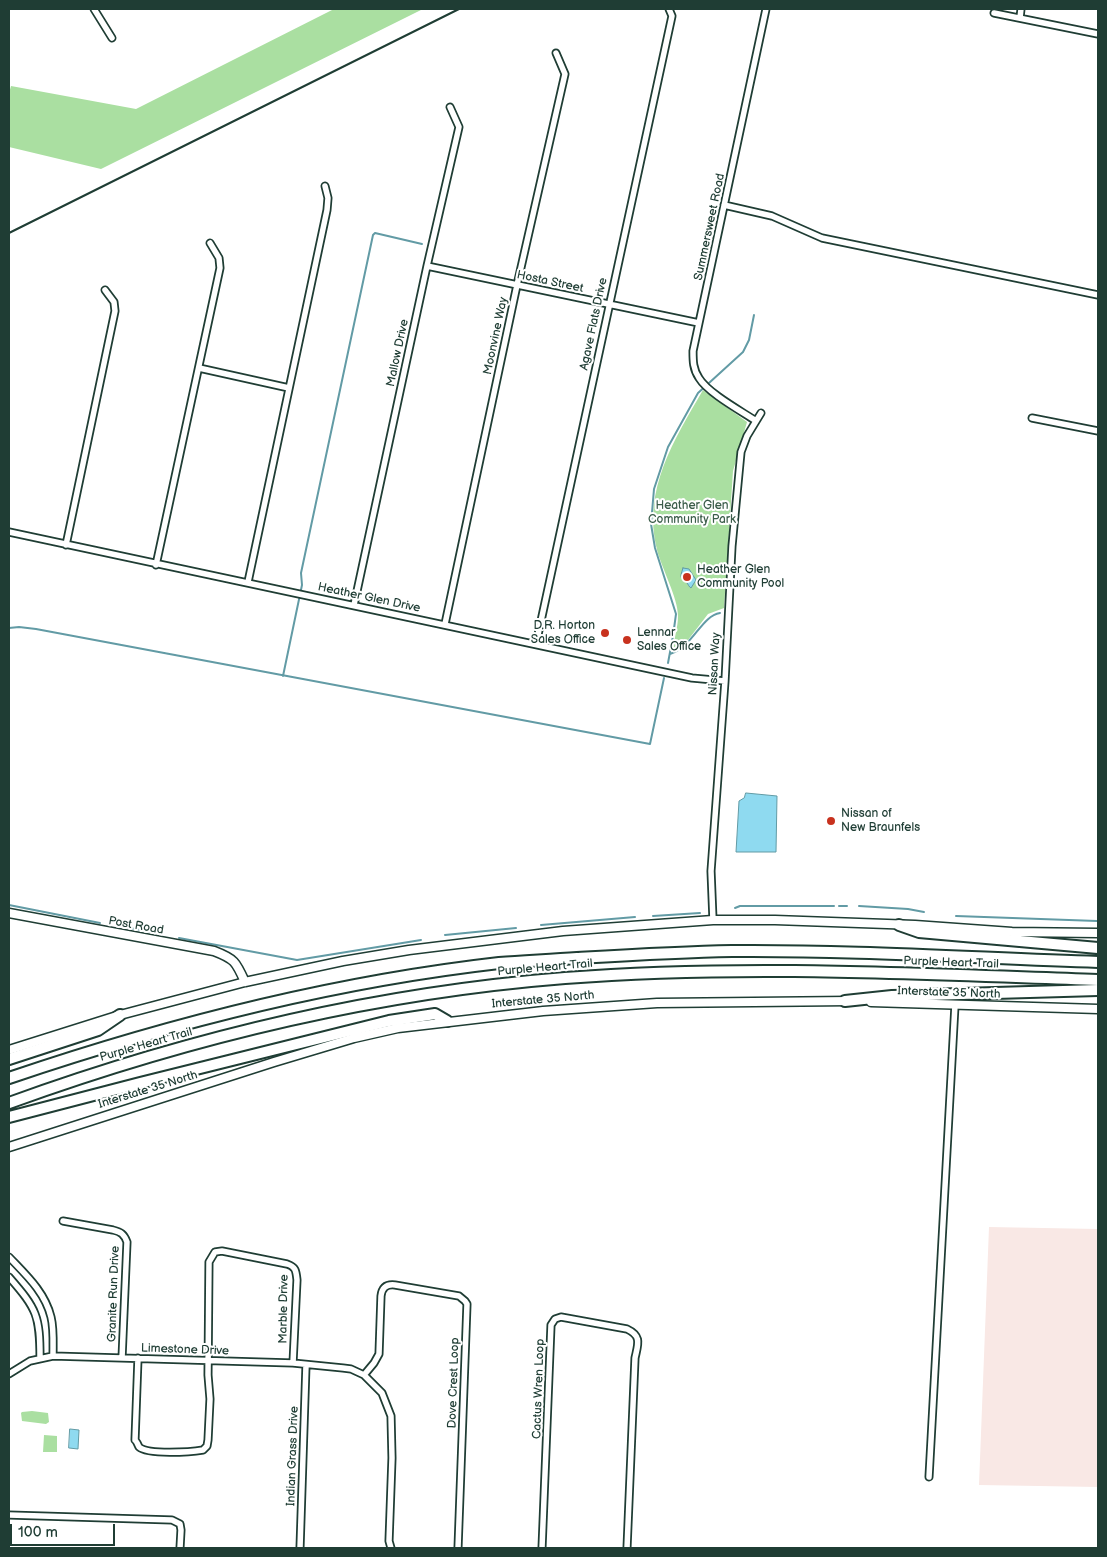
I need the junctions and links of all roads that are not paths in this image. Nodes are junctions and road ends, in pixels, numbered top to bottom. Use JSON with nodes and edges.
{"nodes":[{"id":1,"x":94,"y":9,"type":"edge"},
{"id":2,"x":669,"y":9,"type":"edge"},
{"id":3,"x":766,"y":9,"type":"edge"},
{"id":4,"x":1021,"y":9,"type":"edge"},
{"id":5,"x":994,"y":13,"type":"dead end"},
{"id":6,"x":1020,"y":18,"type":"junction"},
{"id":7,"x":1098,"y":34,"type":"edge"},
{"id":8,"x":112,"y":38,"type":"dead end"},
{"id":9,"x":556,"y":53,"type":"dead end"},
{"id":10,"x":450,"y":107,"type":"dead end"},
{"id":11,"x":326,"y":186,"type":"dead end"},
{"id":12,"x":724,"y":205,"type":"junction"},
{"id":13,"x":210,"y":243,"type":"dead end"},
{"id":14,"x":427,"y":266,"type":"junction"},
{"id":15,"x":517,"y":285,"type":"junction"},
{"id":16,"x":105,"y":290,"type":"dead end"},
{"id":17,"x":1098,"y":295,"type":"edge"},
{"id":18,"x":608,"y":304,"type":"junction"},
{"id":19,"x":699,"y":324,"type":"junction"},
{"id":20,"x":199,"y":368,"type":"junction"},
{"id":21,"x":289,"y":388,"type":"junction"},
{"id":22,"x":761,"y":413,"type":"dead end"},
{"id":23,"x":1032,"y":418,"type":"dead end"},
{"id":24,"x":756,"y":421,"type":"junction"},
{"id":25,"x":1098,"y":431,"type":"edge"},
{"id":26,"x":9,"y":532,"type":"edge"},
{"id":27,"x":66,"y":545,"type":"junction"},
{"id":28,"x":156,"y":565,"type":"junction"},
{"id":29,"x":248,"y":582,"type":"junction"},
{"id":30,"x":354,"y":605,"type":"junction"},
{"id":31,"x":445,"y":624,"type":"junction"},
{"id":32,"x":536,"y":644,"type":"junction"},
{"id":33,"x":725,"y":681,"type":"junction"},
{"id":34,"x":9,"y":913,"type":"edge"},
{"id":35,"x":713,"y":920,"type":"junction"},
{"id":36,"x":899,"y":925,"type":"junction"},
{"id":37,"x":1098,"y":933,"type":"edge"},
{"id":38,"x":1098,"y":948,"type":"edge"},
{"id":39,"x":1098,"y":962,"type":"edge"},
{"id":40,"x":1098,"y":980,"type":"edge"},
{"id":41,"x":245,"y":982,"type":"junction"},
{"id":42,"x":1098,"y":990,"type":"edge"},
{"id":43,"x":844,"y":1001,"type":"junction"},
{"id":44,"x":955,"y":1004,"type":"junction"},
{"id":45,"x":1098,"y":1009,"type":"edge"},
{"id":46,"x":120,"y":1014,"type":"junction"},
{"id":47,"x":447,"y":1021,"type":"junction"},
{"id":48,"x":9,"y":1050,"type":"edge"},
{"id":49,"x":9,"y":1059,"type":"edge"},
{"id":50,"x":9,"y":1078,"type":"edge"},
{"id":51,"x":9,"y":1103,"type":"edge"},
{"id":52,"x":9,"y":1117,"type":"edge"},
{"id":53,"x":9,"y":1147,"type":"edge"},
{"id":54,"x":63,"y":1221,"type":"dead end"},
{"id":55,"x":9,"y":1257,"type":"edge"},
{"id":56,"x":9,"y":1278,"type":"edge"},
{"id":57,"x":53,"y":1356,"type":"junction"},
{"id":58,"x":40,"y":1358,"type":"junction"},
{"id":59,"x":122,"y":1358,"type":"junction"},
{"id":60,"x":138,"y":1358,"type":"junction"},
{"id":61,"x":208,"y":1361,"type":"junction"},
{"id":62,"x":293,"y":1363,"type":"junction"},
{"id":63,"x":306,"y":1365,"type":"junction"},
{"id":64,"x":9,"y":1374,"type":"edge"},
{"id":65,"x":364,"y":1375,"type":"junction"},
{"id":66,"x":929,"y":1477,"type":"dead end"},
{"id":67,"x":9,"y":1516,"type":"edge"},
{"id":68,"x":180,"y":1548,"type":"edge"},
{"id":69,"x":300,"y":1548,"type":"edge"},
{"id":70,"x":391,"y":1548,"type":"edge"},
{"id":71,"x":458,"y":1548,"type":"edge"},
{"id":72,"x":542,"y":1548,"type":"edge"},
{"id":73,"x":627,"y":1548,"type":"edge"}],
"edges":[{"from":1,"to":8,"type":"street"},
{"from":2,"to":18,"type":"street","name":"Agave Flats Drive"},
{"from":3,"to":12,"type":"street","name":"Summersweet Road"},
{"from":4,"to":6,"type":"street"},
{"from":5,"to":6,"type":"street"},
{"from":6,"to":7,"type":"street"},
{"from":9,"to":15,"type":"street","name":"Moonvine Way"},
{"from":10,"to":14,"type":"street","name":"Mallow Drive"},
{"from":11,"to":21,"type":"street"},
{"from":12,"to":17,"type":"street"},
{"from":12,"to":19,"type":"street","name":"Summersweet Road"},
{"from":13,"to":20,"type":"street"},
{"from":14,"to":15,"type":"street","name":"Hosta Street"},
{"from":14,"to":30,"type":"street","name":"Mallow Drive"},
{"from":15,"to":18,"type":"street","name":"Hosta Street"},
{"from":15,"to":31,"type":"street","name":"Moonvine Way"},
{"from":16,"to":27,"type":"street"},
{"from":18,"to":19,"type":"street","name":"Hosta Street"},
{"from":18,"to":32,"type":"street","name":"Agave Flats Drive"},
{"from":19,"to":24,"type":"street","name":"Summersweet Road"},
{"from":20,"to":21,"type":"street"},
{"from":20,"to":28,"type":"street"},
{"from":21,"to":29,"type":"street"},
{"from":22,"to":24,"type":"street","name":"Nissan Way"},
{"from":23,"to":25,"type":"street"},
{"from":24,"to":33,"type":"street","name":"Nissan Way"},
{"from":26,"to":27,"type":"street","name":"Heather Glen Drive"},
{"from":27,"to":28,"type":"street","name":"Heather Glen Drive"},
{"from":28,"to":29,"type":"street","name":"Heather Glen Drive"},
{"from":29,"to":30,"type":"street","name":"Heather Glen Drive"},
{"from":30,"to":31,"type":"street","name":"Heather Glen Drive"},
{"from":31,"to":32,"type":"street","name":"Heather Glen Drive"},
{"from":32,"to":33,"type":"street","name":"Heather Glen Drive"},
{"from":33,"to":35,"type":"street","name":"Nissan Way"},
{"from":34,"to":41,"type":"main road","name":"Post Road"},
{"from":35,"to":36,"type":"main road"},
{"from":35,"to":41,"type":"main road"},
{"from":36,"to":37,"type":"main road"},
{"from":36,"to":38,"type":"highway"},
{"from":39,"to":50,"type":"highway","name":"Purple Heart Trail"},
{"from":40,"to":51,"type":"highway","name":"Purple Heart Trail"},
{"from":41,"to":46,"type":"main road"},
{"from":42,"to":43,"type":"highway"},
{"from":43,"to":44,"type":"main road","name":"Interstate 35 North"},
{"from":43,"to":47,"type":"main road","name":"Interstate 35 North"},
{"from":44,"to":45,"type":"main road","name":"Interstate 35 North"},
{"from":44,"to":66,"type":"street"},
{"from":46,"to":48,"type":"main road"},
{"from":46,"to":49,"type":"highway"},
{"from":47,"to":52,"type":"highway"},
{"from":47,"to":53,"type":"main road","name":"Interstate 35 North"},
{"from":54,"to":59,"type":"street","name":"Granite Run Drive"},
{"from":55,"to":57,"type":"street"},
{"from":56,"to":58,"type":"street"},
{"from":57,"to":58,"type":"street","name":"Limestone Drive"},
{"from":57,"to":59,"type":"street","name":"Limestone Drive"},
{"from":58,"to":64,"type":"street","name":"Limestone Drive"},
{"from":59,"to":60,"type":"street","name":"Limestone Drive"},
{"from":60,"to":61,"type":"street","name":"Limestone Drive"},
{"from":60,"to":61,"type":"street"},
{"from":61,"to":62,"type":"street","name":"Limestone Drive"},
{"from":61,"to":62,"type":"street","name":"Marble Drive"},
{"from":62,"to":63,"type":"street","name":"Limestone Drive"},
{"from":63,"to":65,"type":"street","name":"Limestone Drive"},
{"from":63,"to":69,"type":"street","name":"Indian Grass Drive"},
{"from":65,"to":70,"type":"street","name":"Limestone Drive"},
{"from":65,"to":71,"type":"street","name":"Dove Crest Loop"},
{"from":67,"to":68,"type":"street"},
{"from":72,"to":73,"type":"street","name":"Cactus Wren Loop"}]}
